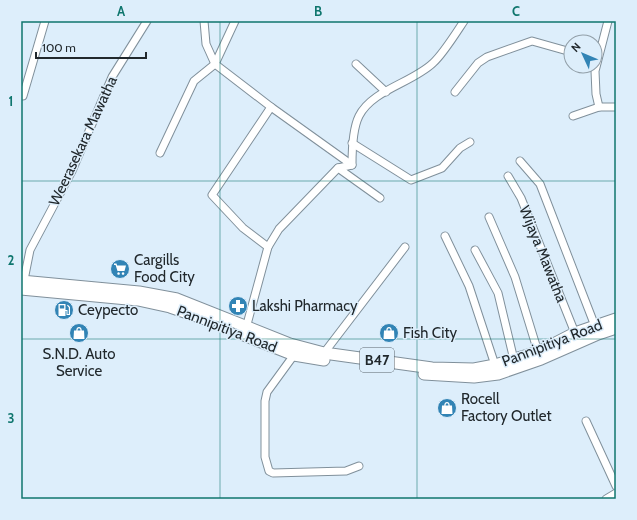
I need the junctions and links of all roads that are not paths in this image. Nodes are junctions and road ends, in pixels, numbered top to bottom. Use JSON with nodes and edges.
{"nodes":[{"id":1,"x":45,"y":21,"type":"edge"},
{"id":2,"x":147,"y":21,"type":"edge"},
{"id":3,"x":204,"y":21,"type":"edge"},
{"id":4,"x":235,"y":21,"type":"edge"},
{"id":5,"x":464,"y":21,"type":"edge"},
{"id":6,"x":608,"y":21,"type":"edge"},
{"id":7,"x":603,"y":36,"type":"edge"},
{"id":8,"x":563,"y":50,"type":"edge"},
{"id":9,"x":215,"y":64,"type":"junction"},
{"id":10,"x":356,"y":64,"type":"dead end"},
{"id":11,"x":595,"y":74,"type":"edge"},
{"id":12,"x":386,"y":92,"type":"junction"},
{"id":13,"x":455,"y":92,"type":"dead end"},
{"id":14,"x":21,"y":96,"type":"edge"},
{"id":15,"x":271,"y":107,"type":"junction"},
{"id":16,"x":599,"y":107,"type":"junction"},
{"id":17,"x":616,"y":107,"type":"edge"},
{"id":18,"x":573,"y":116,"type":"dead end"},
{"id":19,"x":470,"y":142,"type":"dead end"},
{"id":20,"x":352,"y":143,"type":"junction"},
{"id":21,"x":160,"y":153,"type":"dead end"},
{"id":22,"x":520,"y":161,"type":"dead end"},
{"id":23,"x":352,"y":164,"type":"junction"},
{"id":24,"x":338,"y":168,"type":"junction"},
{"id":25,"x":508,"y":176,"type":"dead end"},
{"id":26,"x":380,"y":198,"type":"dead end"},
{"id":27,"x":489,"y":217,"type":"dead end"},
{"id":28,"x":445,"y":236,"type":"dead end"},
{"id":29,"x":268,"y":247,"type":"junction"},
{"id":30,"x":405,"y":247,"type":"dead end"},
{"id":31,"x":474,"y":250,"type":"dead end"},
{"id":32,"x":22,"y":285,"type":"edge"},
{"id":33,"x":616,"y":319,"type":"edge"},
{"id":34,"x":595,"y":326,"type":"junction"},
{"id":35,"x":246,"y":328,"type":"junction"},
{"id":36,"x":616,"y":328,"type":"edge"},
{"id":37,"x":575,"y":333,"type":"junction"},
{"id":38,"x":538,"y":352,"type":"junction"},
{"id":39,"x":324,"y":353,"type":"junction"},
{"id":40,"x":294,"y":355,"type":"junction"},
{"id":41,"x":514,"y":360,"type":"junction"},
{"id":42,"x":495,"y":365,"type":"junction"},
{"id":43,"x":586,"y":422,"type":"dead end"},
{"id":44,"x":358,"y":466,"type":"dead end"},
{"id":45,"x":616,"y":486,"type":"edge"},
{"id":46,"x":616,"y":493,"type":"edge"},
{"id":47,"x":606,"y":499,"type":"edge"}],
"edges":[{"from":1,"to":14,"type":"street"},
{"from":2,"to":32,"type":"street","name":"Weerasekara Mawatha"},
{"from":3,"to":9,"type":"street"},
{"from":4,"to":9,"type":"street"},
{"from":5,"to":12,"type":"street"},
{"from":6,"to":7,"type":"street"},
{"from":8,"to":13,"type":"street"},
{"from":9,"to":15,"type":"street"},
{"from":9,"to":21,"type":"street"},
{"from":10,"to":12,"type":"street"},
{"from":11,"to":16,"type":"street"},
{"from":12,"to":20,"type":"street"},
{"from":15,"to":23,"type":"street"},
{"from":15,"to":29,"type":"street"},
{"from":16,"to":17,"type":"street"},
{"from":16,"to":18,"type":"street"},
{"from":19,"to":20,"type":"street"},
{"from":20,"to":23,"type":"street"},
{"from":22,"to":34,"type":"street"},
{"from":23,"to":24,"type":"street"},
{"from":24,"to":26,"type":"street"},
{"from":24,"to":29,"type":"street"},
{"from":25,"to":37,"type":"street","name":"Wijaya Mawatha"},
{"from":27,"to":38,"type":"street"},
{"from":28,"to":42,"type":"street"},
{"from":29,"to":35,"type":"street"},
{"from":30,"to":39,"type":"street"},
{"from":31,"to":41,"type":"street"},
{"from":32,"to":35,"type":"main road","name":"Pannipitiya Road","number":"B47"},
{"from":32,"to":40,"type":"main road","name":"Pannipitiya Road","number":"B47"},
{"from":33,"to":34,"type":"main road","name":"Pannipitiya Road","number":"B47"},
{"from":34,"to":37,"type":"main road","name":"Pannipitiya Road","number":"B47"},
{"from":35,"to":39,"type":"main road","name":"Pannipitiya Road","number":"B47"},
{"from":36,"to":40,"type":"main road","name":"Pannipitiya Road","number":"B47"},
{"from":37,"to":38,"type":"main road","name":"Pannipitiya Road","number":"B47"},
{"from":38,"to":41,"type":"main road","name":"Pannipitiya Road","number":"B47"},
{"from":39,"to":42,"type":"main road","name":"Pannipitiya Road","number":"B47"},
{"from":40,"to":44,"type":"street"},
{"from":41,"to":42,"type":"main road","name":"Pannipitiya Road","number":"B47"},
{"from":43,"to":45,"type":"street"},
{"from":46,"to":47,"type":"street"}]}
